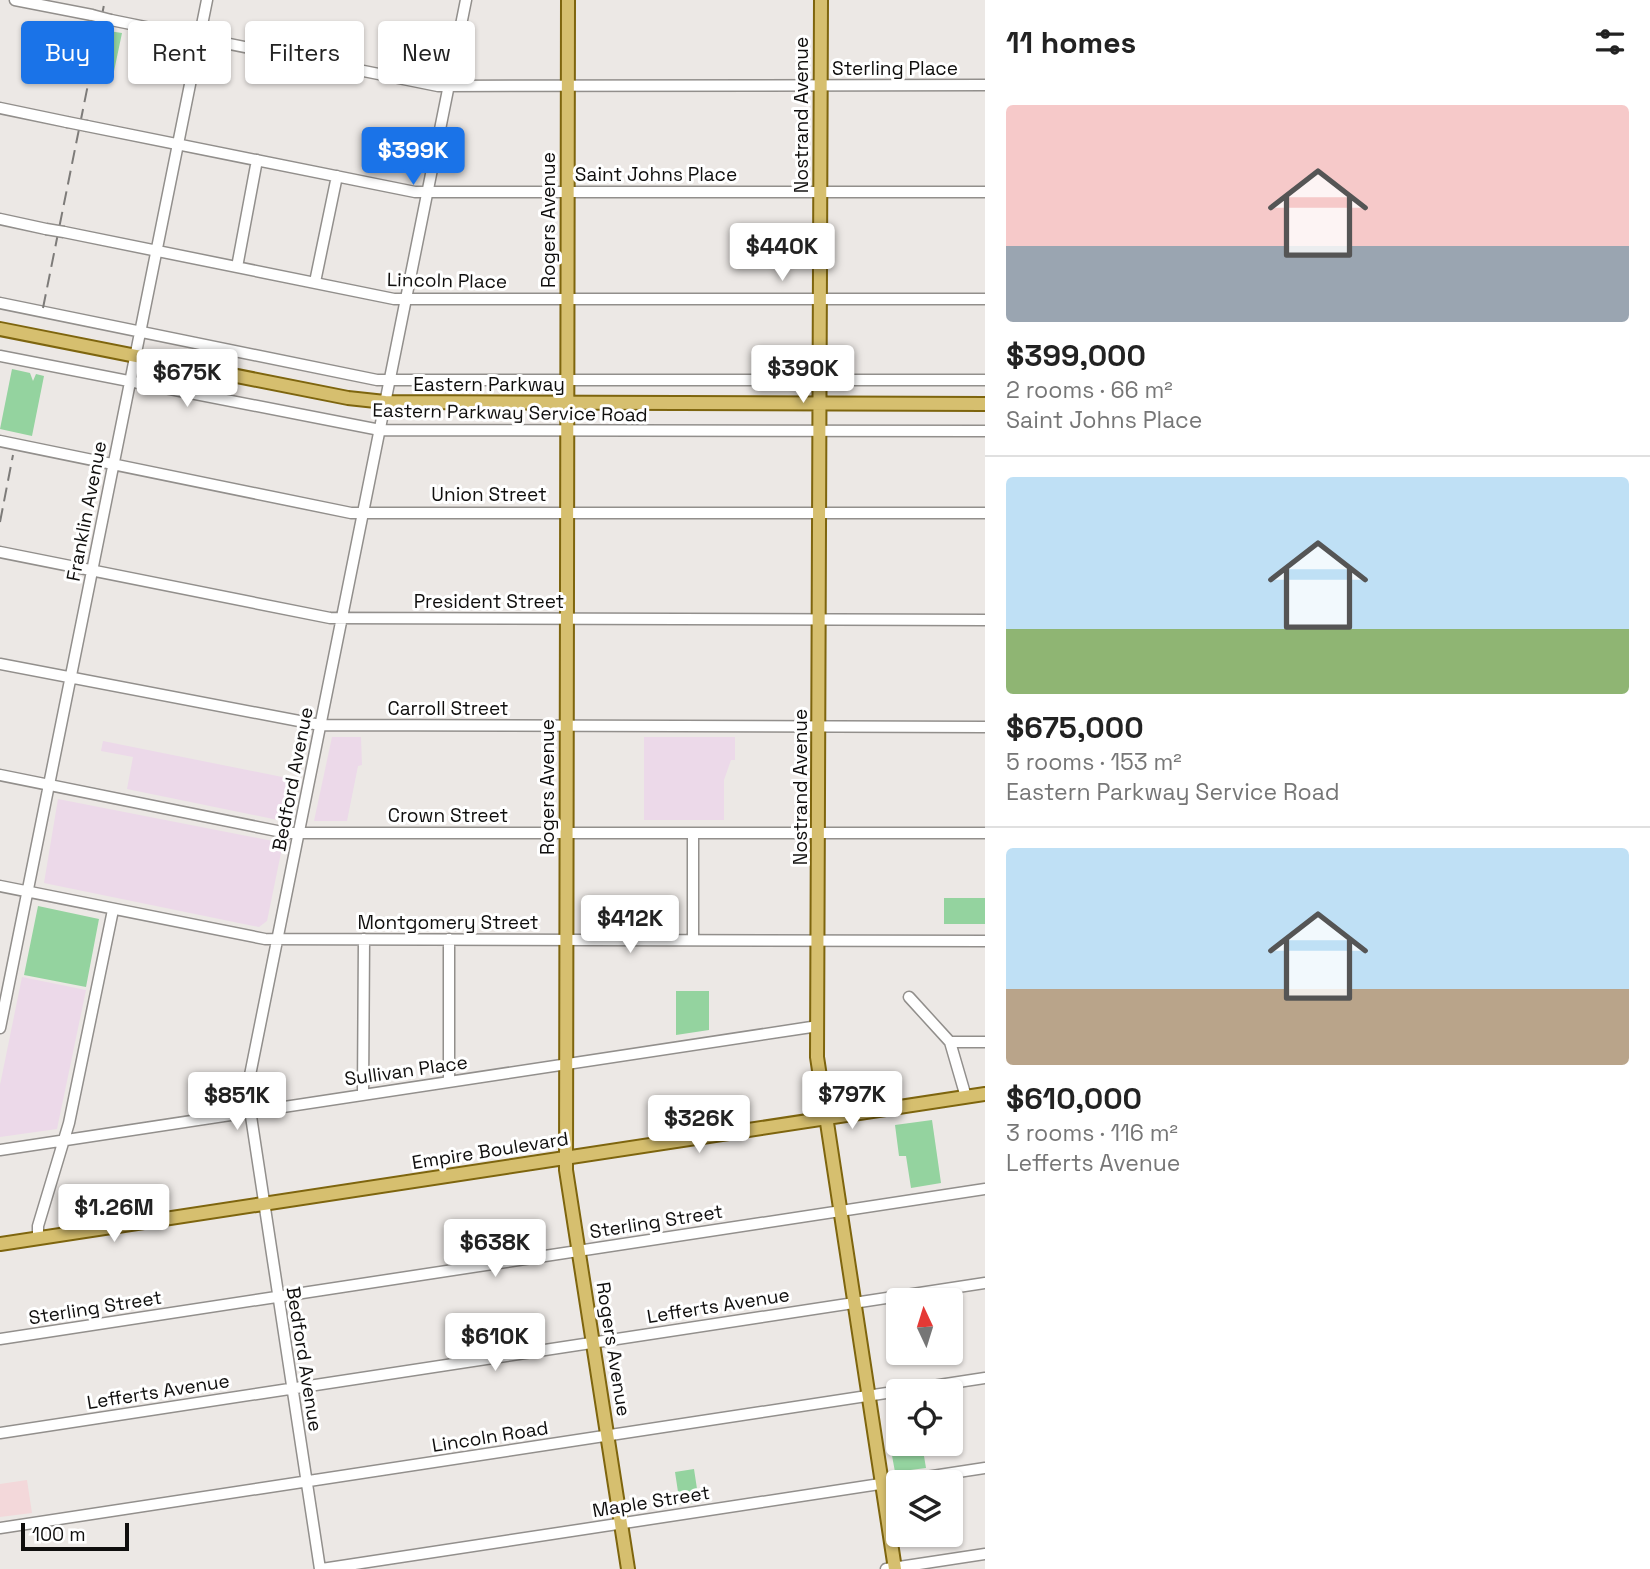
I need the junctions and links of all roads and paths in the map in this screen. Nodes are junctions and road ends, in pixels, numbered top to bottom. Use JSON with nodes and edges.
{"nodes":[{"id":1,"x":15,"y":0,"type":"edge"},
{"id":2,"x":207,"y":0,"type":"edge"},
{"id":3,"x":466,"y":0,"type":"edge"},
{"id":4,"x":568,"y":0,"type":"edge"},
{"id":5,"x":821,"y":0,"type":"edge"},
{"id":6,"x":202,"y":21,"type":"edge"},
{"id":7,"x":128,"y":23,"type":"edge"},
{"id":8,"x":231,"y":43,"type":"edge"},
{"id":9,"x":190,"y":84,"type":"edge"},
{"id":10,"x":449,"y":85,"type":"junction"},
{"id":11,"x":568,"y":85,"type":"junction"},
{"id":12,"x":821,"y":85,"type":"junction"},
{"id":13,"x":985,"y":85,"type":"edge"},
{"id":14,"x":0,"y":108,"type":"edge"},
{"id":15,"x":178,"y":144,"type":"junction"},
{"id":16,"x":257,"y":160,"type":"junction"},
{"id":17,"x":337,"y":176,"type":"junction"},
{"id":18,"x":568,"y":191,"type":"junction"},
{"id":19,"x":428,"y":192,"type":"junction"},
{"id":20,"x":820,"y":192,"type":"junction"},
{"id":21,"x":985,"y":192,"type":"edge"},
{"id":22,"x":0,"y":219,"type":"edge"},
{"id":23,"x":156,"y":250,"type":"junction"},
{"id":24,"x":236,"y":267,"type":"junction"},
{"id":25,"x":315,"y":282,"type":"junction"},
{"id":26,"x":406,"y":299,"type":"junction"},
{"id":27,"x":568,"y":299,"type":"junction"},
{"id":28,"x":820,"y":299,"type":"junction"},
{"id":29,"x":985,"y":299,"type":"edge"},
{"id":30,"x":0,"y":303,"type":"edge"},
{"id":31,"x":0,"y":329,"type":"edge"},
{"id":32,"x":140,"y":331,"type":"junction"},
{"id":33,"x":135,"y":355,"type":"junction"},
{"id":34,"x":0,"y":356,"type":"edge"},
{"id":35,"x":567,"y":379,"type":"junction"},
{"id":36,"x":390,"y":380,"type":"junction"},
{"id":37,"x":820,"y":380,"type":"junction"},
{"id":38,"x":985,"y":380,"type":"edge"},
{"id":39,"x":130,"y":383,"type":"junction"},
{"id":40,"x":386,"y":402,"type":"junction"},
{"id":41,"x":568,"y":403,"type":"junction"},
{"id":42,"x":820,"y":403,"type":"junction"},
{"id":43,"x":985,"y":404,"type":"edge"},
{"id":44,"x":380,"y":430,"type":"junction"},
{"id":45,"x":567,"y":430,"type":"junction"},
{"id":46,"x":820,"y":431,"type":"junction"},
{"id":47,"x":985,"y":431,"type":"edge"},
{"id":48,"x":0,"y":441,"type":"edge"},
{"id":49,"x":113,"y":464,"type":"junction"},
{"id":50,"x":363,"y":512,"type":"junction"},
{"id":51,"x":567,"y":512,"type":"junction"},
{"id":52,"x":820,"y":513,"type":"junction"},
{"id":53,"x":985,"y":513,"type":"edge"},
{"id":54,"x":1,"y":552,"type":"edge"},
{"id":55,"x":92,"y":571,"type":"junction"},
{"id":56,"x":342,"y":618,"type":"junction"},
{"id":57,"x":567,"y":619,"type":"junction"},
{"id":58,"x":820,"y":620,"type":"junction"},
{"id":59,"x":985,"y":620,"type":"edge"},
{"id":60,"x":0,"y":664,"type":"edge"},
{"id":61,"x":70,"y":678,"type":"junction"},
{"id":62,"x":320,"y":725,"type":"junction"},
{"id":63,"x":567,"y":726,"type":"junction"},
{"id":64,"x":820,"y":726,"type":"junction"},
{"id":65,"x":985,"y":727,"type":"edge"},
{"id":66,"x":0,"y":775,"type":"edge"},
{"id":67,"x":49,"y":785,"type":"junction"},
{"id":68,"x":299,"y":833,"type":"junction"},
{"id":69,"x":567,"y":833,"type":"junction"},
{"id":70,"x":693,"y":833,"type":"junction"},
{"id":71,"x":820,"y":833,"type":"junction"},
{"id":72,"x":985,"y":833,"type":"edge"},
{"id":73,"x":0,"y":886,"type":"edge"},
{"id":74,"x":27,"y":892,"type":"junction"},
{"id":75,"x":113,"y":910,"type":"junction"},
{"id":76,"x":277,"y":939,"type":"junction"},
{"id":77,"x":364,"y":939,"type":"junction"},
{"id":78,"x":449,"y":939,"type":"junction"},
{"id":79,"x":566,"y":940,"type":"junction"},
{"id":80,"x":693,"y":940,"type":"junction"},
{"id":81,"x":985,"y":940,"type":"edge"},
{"id":82,"x":820,"y":941,"type":"junction"},
{"id":83,"x":909,"y":997,"type":"dead end"},
{"id":84,"x":818,"y":1026,"type":"junction"},
{"id":85,"x":0,"y":1028,"type":"edge"},
{"id":86,"x":950,"y":1042,"type":"junction"},
{"id":87,"x":985,"y":1042,"type":"edge"},
{"id":88,"x":566,"y":1064,"type":"junction"},
{"id":89,"x":449,"y":1082,"type":"junction"},
{"id":90,"x":363,"y":1094,"type":"junction"},
{"id":91,"x":985,"y":1094,"type":"edge"},
{"id":92,"x":966,"y":1097,"type":"junction"},
{"id":93,"x":250,"y":1111,"type":"junction"},
{"id":94,"x":827,"y":1118,"type":"junction"},
{"id":95,"x":64,"y":1140,"type":"junction"},
{"id":96,"x":0,"y":1150,"type":"edge"},
{"id":97,"x":566,"y":1158,"type":"junction"},
{"id":98,"x":985,"y":1189,"type":"edge"},
{"id":99,"x":264,"y":1204,"type":"junction"},
{"id":100,"x":841,"y":1211,"type":"junction"},
{"id":101,"x":38,"y":1239,"type":"junction"},
{"id":102,"x":0,"y":1244,"type":"edge"},
{"id":103,"x":579,"y":1251,"type":"junction"},
{"id":104,"x":985,"y":1283,"type":"edge"},
{"id":105,"x":278,"y":1297,"type":"junction"},
{"id":106,"x":855,"y":1302,"type":"junction"},
{"id":107,"x":0,"y":1339,"type":"edge"},
{"id":108,"x":594,"y":1342,"type":"junction"},
{"id":109,"x":985,"y":1378,"type":"edge"},
{"id":110,"x":292,"y":1388,"type":"junction"},
{"id":111,"x":869,"y":1395,"type":"junction"},
{"id":112,"x":0,"y":1433,"type":"edge"},
{"id":113,"x":608,"y":1435,"type":"junction"},
{"id":114,"x":985,"y":1468,"type":"edge"},
{"id":115,"x":306,"y":1481,"type":"junction"},
{"id":116,"x":882,"y":1483,"type":"junction"},
{"id":117,"x":621,"y":1523,"type":"junction"},
{"id":118,"x":0,"y":1528,"type":"edge"},
{"id":119,"x":985,"y":1554,"type":"edge"},
{"id":120,"x":321,"y":1569,"type":"edge"},
{"id":121,"x":628,"y":1569,"type":"edge"},
{"id":122,"x":892,"y":1569,"type":"edge"}],
"edges":[{"from":1,"to":7,"type":"street","name":"Sterling Place","bridge":true},
{"from":2,"to":6,"type":"street","name":"Franklin Avenue"},
{"from":3,"to":10,"type":"street","name":"Bedford Avenue"},
{"from":4,"to":11,"type":"main road","name":"Rogers Avenue"},
{"from":5,"to":12,"type":"main road","name":"Nostrand Avenue"},
{"from":8,"to":10,"type":"street","name":"Sterling Place"},
{"from":9,"to":15,"type":"street","name":"Franklin Avenue"},
{"from":10,"to":11,"type":"street","name":"Sterling Place"},
{"from":10,"to":19,"type":"street","name":"Bedford Avenue"},
{"from":11,"to":12,"type":"street","name":"Sterling Place"},
{"from":11,"to":18,"type":"main road","name":"Rogers Avenue"},
{"from":12,"to":13,"type":"street","name":"Sterling Place"},
{"from":12,"to":20,"type":"main road","name":"Nostrand Avenue"},
{"from":14,"to":15,"type":"street","name":"Saint Johns Place","bridge":true},
{"from":15,"to":16,"type":"street","name":"Saint Johns Place"},
{"from":15,"to":23,"type":"street","name":"Franklin Avenue"},
{"from":16,"to":17,"type":"street","name":"Saint Johns Place"},
{"from":16,"to":24,"type":"street"},
{"from":17,"to":19,"type":"street","name":"Saint Johns Place"},
{"from":17,"to":25,"type":"street"},
{"from":18,"to":19,"type":"street","name":"Saint Johns Place"},
{"from":18,"to":20,"type":"street","name":"Saint Johns Place"},
{"from":18,"to":27,"type":"main road","name":"Rogers Avenue"},
{"from":19,"to":26,"type":"street","name":"Bedford Avenue"},
{"from":20,"to":21,"type":"street","name":"Saint Johns Place"},
{"from":20,"to":28,"type":"main road","name":"Nostrand Avenue"},
{"from":22,"to":23,"type":"street","name":"Lincoln Place","bridge":true},
{"from":23,"to":24,"type":"street","name":"Lincoln Place"},
{"from":23,"to":32,"type":"street","name":"Franklin Avenue"},
{"from":24,"to":25,"type":"street","name":"Lincoln Place"},
{"from":25,"to":26,"type":"street","name":"Lincoln Place"},
{"from":26,"to":27,"type":"street","name":"Lincoln Place"},
{"from":26,"to":36,"type":"street","name":"Bedford Avenue"},
{"from":27,"to":28,"type":"street","name":"Lincoln Place"},
{"from":27,"to":35,"type":"main road","name":"Rogers Avenue"},
{"from":28,"to":29,"type":"street","name":"Lincoln Place"},
{"from":28,"to":37,"type":"main road","name":"Nostrand Avenue"},
{"from":30,"to":32,"type":"street","name":"Eastern Parkway Service Road"},
{"from":31,"to":33,"type":"main road","name":"Eastern Parkway"},
{"from":32,"to":33,"type":"street","name":"Franklin Avenue"},
{"from":32,"to":36,"type":"street","name":"Eastern Parkway Service Road"},
{"from":33,"to":39,"type":"street","name":"Franklin Avenue"},
{"from":33,"to":40,"type":"main road","name":"Eastern Parkway"},
{"from":34,"to":39,"type":"street","name":"Eastern Parkway Service Road"},
{"from":35,"to":36,"type":"street","name":"Eastern Parkway Service Road"},
{"from":35,"to":37,"type":"street","name":"Eastern Parkway Service Road"},
{"from":35,"to":41,"type":"main road","name":"Rogers Avenue"},
{"from":36,"to":40,"type":"street","name":"Bedford Avenue"},
{"from":37,"to":38,"type":"street","name":"Eastern Parkway Service Road"},
{"from":37,"to":42,"type":"main road","name":"Nostrand Avenue"},
{"from":39,"to":44,"type":"street","name":"Eastern Parkway Service Road"},
{"from":39,"to":49,"type":"street","name":"Franklin Avenue"},
{"from":40,"to":41,"type":"main road","name":"Eastern Parkway"},
{"from":40,"to":44,"type":"street","name":"Bedford Avenue"},
{"from":41,"to":42,"type":"main road","name":"Eastern Parkway"},
{"from":41,"to":45,"type":"main road","name":"Rogers Avenue"},
{"from":42,"to":43,"type":"main road","name":"Eastern Parkway"},
{"from":42,"to":46,"type":"main road","name":"Nostrand Avenue"},
{"from":44,"to":45,"type":"street","name":"Eastern Parkway Service Road"},
{"from":44,"to":50,"type":"street","name":"Bedford Avenue"},
{"from":45,"to":46,"type":"street","name":"Eastern Parkway Service Road"},
{"from":45,"to":51,"type":"main road","name":"Rogers Avenue"},
{"from":46,"to":47,"type":"street","name":"Eastern Parkway Service Road"},
{"from":46,"to":52,"type":"main road","name":"Nostrand Avenue"},
{"from":48,"to":49,"type":"street","name":"Union Street"},
{"from":49,"to":50,"type":"street","name":"Union Street"},
{"from":49,"to":55,"type":"street","name":"Franklin Avenue"},
{"from":50,"to":51,"type":"street","name":"Union Street"},
{"from":50,"to":56,"type":"street","name":"Bedford Avenue"},
{"from":51,"to":52,"type":"street","name":"Union Street"},
{"from":51,"to":57,"type":"main road","name":"Rogers Avenue"},
{"from":52,"to":53,"type":"street","name":"Union Street"},
{"from":52,"to":58,"type":"main road","name":"Nostrand Avenue"},
{"from":54,"to":55,"type":"street","name":"President Street"},
{"from":55,"to":56,"type":"street","name":"President Street"},
{"from":55,"to":61,"type":"street","name":"Franklin Avenue"},
{"from":56,"to":57,"type":"street","name":"President Street"},
{"from":56,"to":62,"type":"street","name":"Bedford Avenue"},
{"from":57,"to":58,"type":"street","name":"President Street"},
{"from":57,"to":63,"type":"main road","name":"Rogers Avenue"},
{"from":58,"to":59,"type":"street","name":"President Street"},
{"from":58,"to":64,"type":"main road","name":"Nostrand Avenue"},
{"from":60,"to":61,"type":"street","name":"Carroll Street"},
{"from":61,"to":62,"type":"street","name":"Carroll Street"},
{"from":61,"to":67,"type":"street","name":"Franklin Avenue"},
{"from":62,"to":63,"type":"street","name":"Carroll Street"},
{"from":62,"to":68,"type":"street","name":"Bedford Avenue"},
{"from":63,"to":64,"type":"street","name":"Carroll Street"},
{"from":63,"to":69,"type":"main road","name":"Rogers Avenue"},
{"from":64,"to":65,"type":"street","name":"Carroll Street"},
{"from":64,"to":71,"type":"main road","name":"Nostrand Avenue"},
{"from":66,"to":67,"type":"street","name":"Crown Street"},
{"from":67,"to":68,"type":"street","name":"Crown Street"},
{"from":67,"to":74,"type":"street","name":"Franklin Avenue"},
{"from":68,"to":69,"type":"street","name":"Crown Street"},
{"from":68,"to":76,"type":"street","name":"Bedford Avenue"},
{"from":69,"to":70,"type":"street","name":"Crown Street"},
{"from":69,"to":79,"type":"main road","name":"Rogers Avenue"},
{"from":70,"to":71,"type":"street","name":"Crown Street"},
{"from":70,"to":80,"type":"street"},
{"from":71,"to":72,"type":"street","name":"Crown Street"},
{"from":71,"to":82,"type":"main road","name":"Nostrand Avenue"},
{"from":73,"to":74,"type":"street","name":"Montgomery Street"},
{"from":74,"to":75,"type":"street","name":"Montgomery Street"},
{"from":74,"to":85,"type":"street","name":"Franklin Avenue"},
{"from":75,"to":76,"type":"street","name":"Montgomery Street"},
{"from":75,"to":95,"type":"street"},
{"from":76,"to":77,"type":"street","name":"Montgomery Street"},
{"from":76,"to":93,"type":"street","name":"Bedford Avenue"},
{"from":77,"to":78,"type":"street","name":"Montgomery Street"},
{"from":77,"to":90,"type":"street"},
{"from":78,"to":79,"type":"street","name":"Montgomery Street"},
{"from":78,"to":89,"type":"street"},
{"from":79,"to":80,"type":"street","name":"Montgomery Street"},
{"from":79,"to":88,"type":"main road","name":"Rogers Avenue"},
{"from":80,"to":82,"type":"street","name":"Montgomery Street"},
{"from":81,"to":82,"type":"street","name":"Montgomery Street"},
{"from":82,"to":84,"type":"main road","name":"Nostrand Avenue"},
{"from":83,"to":86,"type":"street"},
{"from":84,"to":88,"type":"street","name":"Sullivan Place"},
{"from":84,"to":94,"type":"main road","name":"Nostrand Avenue"},
{"from":86,"to":87,"type":"street"},
{"from":86,"to":92,"type":"street"},
{"from":88,"to":89,"type":"street","name":"Sullivan Place"},
{"from":88,"to":97,"type":"main road","name":"Rogers Avenue"},
{"from":89,"to":90,"type":"street","name":"Sullivan Place"},
{"from":90,"to":93,"type":"street","name":"Sullivan Place"},
{"from":91,"to":92,"type":"main road","name":"Empire Boulevard"},
{"from":92,"to":94,"type":"main road","name":"Empire Boulevard"},
{"from":93,"to":95,"type":"street","name":"Sullivan Place"},
{"from":93,"to":99,"type":"street","name":"Bedford Avenue"},
{"from":94,"to":97,"type":"main road","name":"Empire Boulevard"},
{"from":94,"to":100,"type":"main road","name":"Nostrand Avenue"},
{"from":95,"to":96,"type":"street","name":"Sullivan Place"},
{"from":95,"to":101,"type":"street"},
{"from":97,"to":99,"type":"main road","name":"Empire Boulevard"},
{"from":97,"to":103,"type":"main road","name":"Rogers Avenue"},
{"from":98,"to":100,"type":"street","name":"Sterling Street"},
{"from":99,"to":101,"type":"main road","name":"Empire Boulevard"},
{"from":99,"to":105,"type":"street","name":"Bedford Avenue"},
{"from":100,"to":103,"type":"street","name":"Sterling Street"},
{"from":100,"to":106,"type":"main road","name":"Nostrand Avenue"},
{"from":101,"to":102,"type":"main road","name":"Empire Boulevard"},
{"from":103,"to":105,"type":"street","name":"Sterling Street"},
{"from":103,"to":108,"type":"main road","name":"Rogers Avenue"},
{"from":104,"to":106,"type":"street","name":"Lefferts Avenue"},
{"from":105,"to":107,"type":"street","name":"Sterling Street"},
{"from":105,"to":110,"type":"street","name":"Bedford Avenue"},
{"from":106,"to":108,"type":"street","name":"Lefferts Avenue"},
{"from":106,"to":111,"type":"main road","name":"Nostrand Avenue"},
{"from":108,"to":110,"type":"street","name":"Lefferts Avenue"},
{"from":108,"to":113,"type":"main road","name":"Rogers Avenue"},
{"from":109,"to":111,"type":"street","name":"Lincoln Road"},
{"from":110,"to":112,"type":"street","name":"Lefferts Avenue"},
{"from":110,"to":115,"type":"street","name":"Bedford Avenue"},
{"from":111,"to":113,"type":"street","name":"Lincoln Road"},
{"from":111,"to":116,"type":"main road","name":"Nostrand Avenue"},
{"from":113,"to":115,"type":"street","name":"Lincoln Road"},
{"from":113,"to":117,"type":"main road","name":"Rogers Avenue"},
{"from":114,"to":116,"type":"street","name":"Maple Street"},
{"from":115,"to":118,"type":"street","name":"Lincoln Road"},
{"from":115,"to":120,"type":"street","name":"Bedford Avenue"},
{"from":116,"to":117,"type":"street","name":"Maple Street"},
{"from":116,"to":122,"type":"main road","name":"Nostrand Avenue"},
{"from":117,"to":120,"type":"street","name":"Maple Street"},
{"from":117,"to":121,"type":"main road","name":"Rogers Avenue"},
{"from":119,"to":122,"type":"street"}]}
